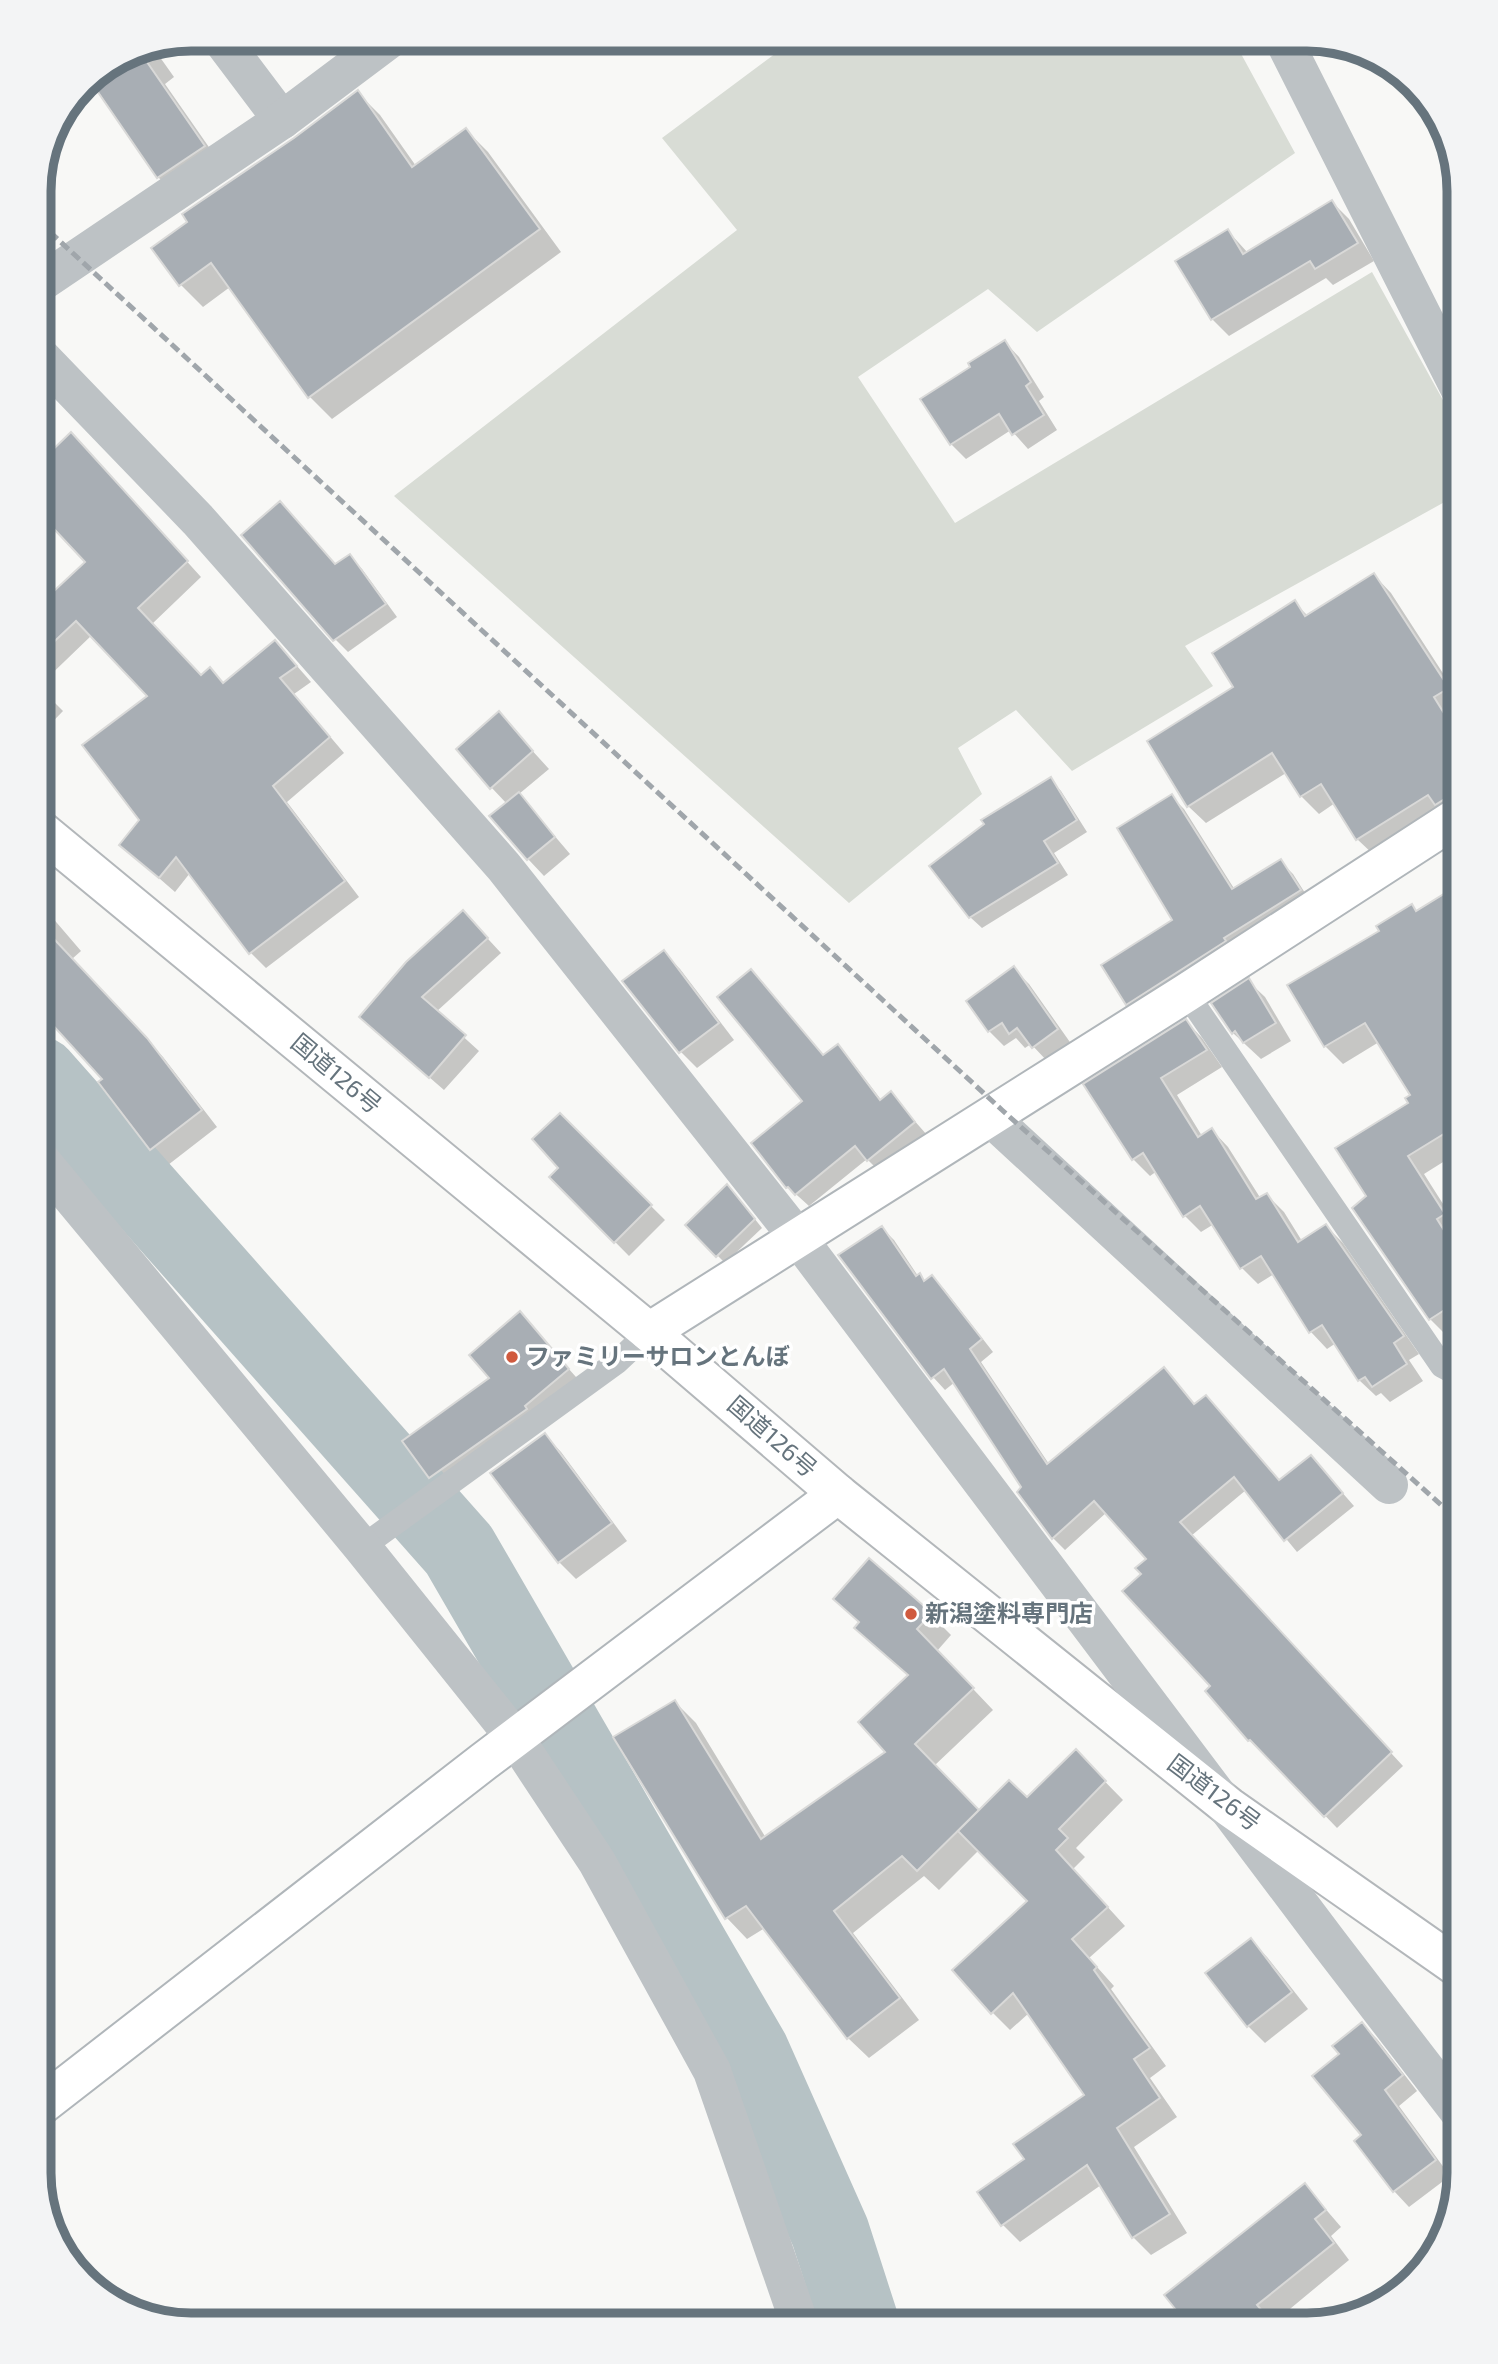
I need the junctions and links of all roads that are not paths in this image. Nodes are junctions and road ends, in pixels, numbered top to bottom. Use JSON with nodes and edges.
{"nodes":[{"id":1,"x":231,"y":51,"type":"edge"},
{"id":2,"x":373,"y":51,"type":"edge"},
{"id":3,"x":1289,"y":51,"type":"edge"},
{"id":4,"x":282,"y":120,"type":"junction"},
{"id":5,"x":51,"y":276,"type":"edge"},
{"id":6,"x":1447,"y":362,"type":"edge"},
{"id":7,"x":51,"y":367,"type":"edge"},
{"id":8,"x":1447,"y":824,"type":"edge"},
{"id":9,"x":51,"y":839,"type":"edge"},
{"id":10,"x":1186,"y":993,"type":"junction"},
{"id":11,"x":990,"y":1117,"type":"junction"},
{"id":12,"x":51,"y":1172,"type":"edge"},
{"id":13,"x":798,"y":1238,"type":"junction"},
{"id":14,"x":649,"y":1332,"type":"junction"},
{"id":15,"x":1447,"y":1368,"type":"edge"},
{"id":16,"x":1389,"y":1485,"type":"dead end"},
{"id":17,"x":838,"y":1494,"type":"junction"},
{"id":18,"x":362,"y":1547,"type":"junction"},
{"id":19,"x":515,"y":1738,"type":"junction"},
{"id":20,"x":1229,"y":1807,"type":"junction"},
{"id":21,"x":1447,"y":1959,"type":"edge"},
{"id":22,"x":1447,"y":2095,"type":"edge"},
{"id":23,"x":51,"y":2097,"type":"edge"},
{"id":24,"x":796,"y":2313,"type":"edge"}],
"edges":[{"from":1,"to":4,"type":"street"},
{"from":2,"to":4,"type":"street"},
{"from":3,"to":6,"type":"street"},
{"from":4,"to":5,"type":"street"},
{"from":7,"to":13,"type":"street"},
{"from":8,"to":10,"type":"main road"},
{"from":9,"to":14,"type":"main road","name":"国道126号"},
{"from":10,"to":11,"type":"main road"},
{"from":10,"to":15,"type":"lane"},
{"from":11,"to":13,"type":"main road"},
{"from":11,"to":16,"type":"street"},
{"from":12,"to":18,"type":"street"},
{"from":13,"to":14,"type":"main road"},
{"from":13,"to":20,"type":"street"},
{"from":14,"to":17,"type":"main road","name":"国道126号"},
{"from":14,"to":18,"type":"lane"},
{"from":17,"to":19,"type":"main road"},
{"from":17,"to":20,"type":"main road","name":"国道126号"},
{"from":18,"to":19,"type":"street"},
{"from":19,"to":23,"type":"main road"},
{"from":19,"to":24,"type":"street"},
{"from":20,"to":21,"type":"main road","name":"国道126号"},
{"from":20,"to":22,"type":"street"}]}
